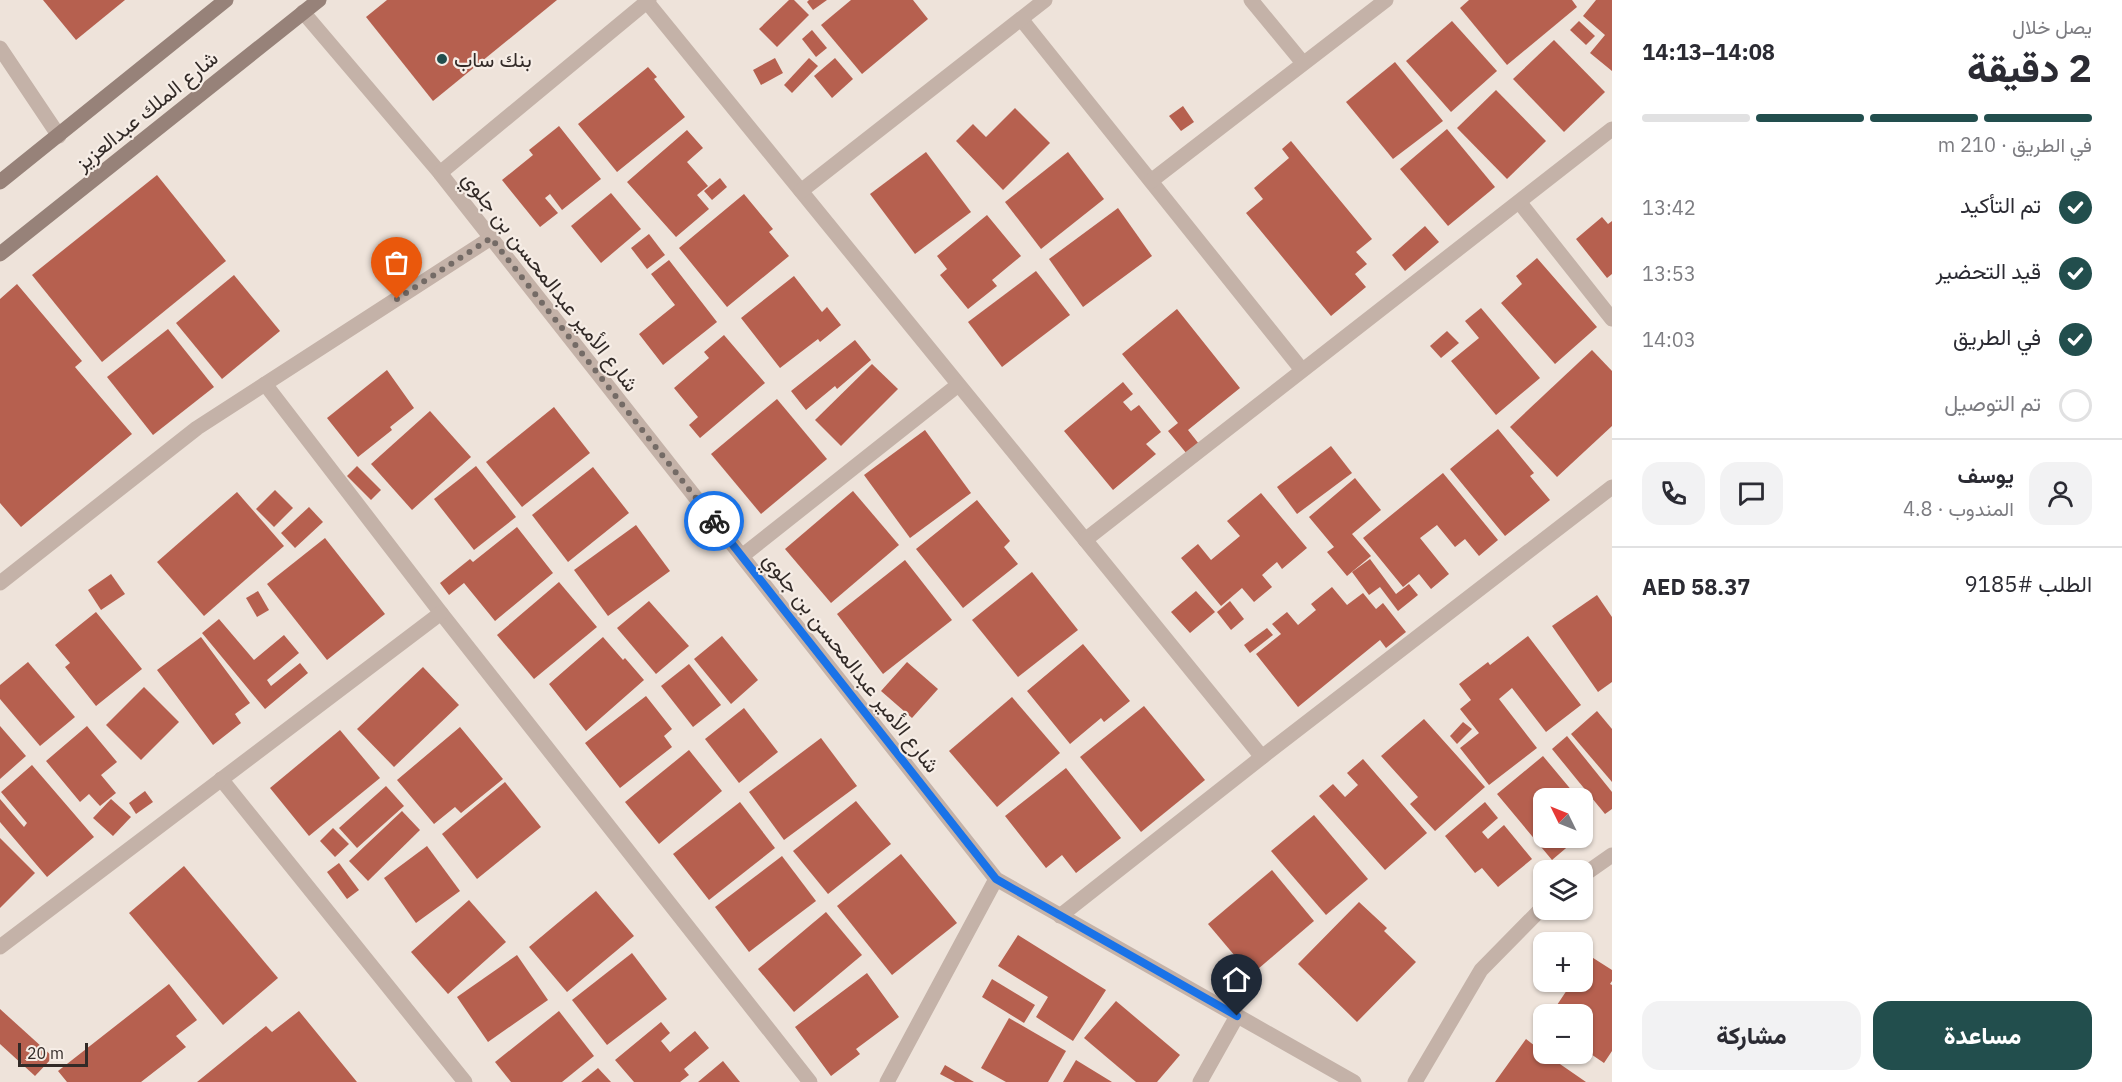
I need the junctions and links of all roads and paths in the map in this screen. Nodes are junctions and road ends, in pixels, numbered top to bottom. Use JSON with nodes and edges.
{"nodes":[{"id":1,"x":225,"y":0,"type":"edge"},
{"id":2,"x":319,"y":0,"type":"edge"},
{"id":3,"x":1046,"y":0,"type":"edge"},
{"id":4,"x":1251,"y":0,"type":"edge"},
{"id":5,"x":1386,"y":0,"type":"edge"},
{"id":6,"x":648,"y":1,"type":"edge"},
{"id":7,"x":303,"y":12,"type":"junction"},
{"id":8,"x":1021,"y":19,"type":"junction"},
{"id":9,"x":0,"y":48,"type":"edge"},
{"id":10,"x":1303,"y":63,"type":"junction"},
{"id":11,"x":1612,"y":129,"type":"edge"},
{"id":12,"x":59,"y":136,"type":"junction"},
{"id":13,"x":440,"y":174,"type":"junction"},
{"id":14,"x":1151,"y":181,"type":"junction"},
{"id":15,"x":0,"y":182,"type":"edge"},
{"id":16,"x":801,"y":191,"type":"junction"},
{"id":17,"x":1520,"y":203,"type":"junction"},
{"id":18,"x":491,"y":238,"type":"junction"},
{"id":19,"x":0,"y":254,"type":"edge"},
{"id":20,"x":1612,"y":319,"type":"edge"},
{"id":21,"x":1302,"y":370,"type":"junction"},
{"id":22,"x":265,"y":384,"type":"junction"},
{"id":23,"x":958,"y":385,"type":"junction"},
{"id":24,"x":1612,"y":487,"type":"edge"},
{"id":25,"x":1085,"y":540,"type":"junction"},
{"id":26,"x":742,"y":556,"type":"junction"},
{"id":27,"x":0,"y":583,"type":"edge"},
{"id":28,"x":441,"y":613,"type":"junction"},
{"id":29,"x":1262,"y":757,"type":"junction"},
{"id":30,"x":221,"y":779,"type":"junction"},
{"id":31,"x":1612,"y":855,"type":"edge"},
{"id":32,"x":1593,"y":868,"type":"edge"},
{"id":33,"x":996,"y":879,"type":"junction"},
{"id":34,"x":1060,"y":916,"type":"junction"},
{"id":35,"x":1533,"y":917,"type":"edge"},
{"id":36,"x":0,"y":947,"type":"edge"},
{"id":37,"x":1237,"y":1016,"type":"junction"},
{"id":38,"x":465,"y":1082,"type":"edge"},
{"id":39,"x":810,"y":1082,"type":"edge"},
{"id":40,"x":887,"y":1082,"type":"edge"},
{"id":41,"x":1200,"y":1082,"type":"edge"},
{"id":42,"x":1354,"y":1082,"type":"edge"},
{"id":43,"x":1415,"y":1082,"type":"edge"}],
"edges":[{"from":1,"to":12,"type":"street","name":"شارع الملك عبدالعزيز"},
{"from":2,"to":7,"type":"street","name":"شارع الملك عبدالعزيز"},
{"from":3,"to":8,"type":"street"},
{"from":4,"to":10,"type":"street"},
{"from":5,"to":10,"type":"street"},
{"from":6,"to":13,"type":"street"},
{"from":6,"to":16,"type":"street"},
{"from":7,"to":13,"type":"street","name":"شارع الأمير عبدالمحسن بن جلوي"},
{"from":7,"to":19,"type":"street","name":"شارع الملك عبدالعزيز"},
{"from":8,"to":14,"type":"street"},
{"from":8,"to":16,"type":"street"},
{"from":9,"to":12,"type":"street"},
{"from":10,"to":14,"type":"street"},
{"from":11,"to":17,"type":"street"},
{"from":12,"to":15,"type":"street","name":"شارع الملك عبدالعزيز"},
{"from":13,"to":18,"type":"street","name":"شارع الأمير عبدالمحسن بن جلوي"},
{"from":14,"to":21,"type":"street"},
{"from":16,"to":23,"type":"street"},
{"from":17,"to":20,"type":"street"},
{"from":17,"to":21,"type":"street"},
{"from":18,"to":22,"type":"street"},
{"from":18,"to":26,"type":"street","name":"شارع الأمير عبدالمحسن بن جلوي"},
{"from":21,"to":25,"type":"street"},
{"from":22,"to":27,"type":"street"},
{"from":22,"to":28,"type":"street"},
{"from":23,"to":25,"type":"street"},
{"from":23,"to":26,"type":"street"},
{"from":24,"to":29,"type":"street"},
{"from":25,"to":29,"type":"street"},
{"from":26,"to":33,"type":"street","name":"شارع الأمير عبدالمحسن بن جلوي"},
{"from":28,"to":30,"type":"street"},
{"from":28,"to":39,"type":"street"},
{"from":29,"to":34,"type":"street"},
{"from":30,"to":36,"type":"street"},
{"from":30,"to":38,"type":"street"},
{"from":31,"to":32,"type":"street"},
{"from":33,"to":34,"type":"street","name":"شارع الأمير عبدالمحسن بن جلوي"},
{"from":33,"to":40,"type":"street"},
{"from":34,"to":37,"type":"street","name":"شارع الأمير عبدالمحسن بن جلوي"},
{"from":35,"to":43,"type":"street"},
{"from":37,"to":41,"type":"street"},
{"from":37,"to":42,"type":"street","name":"شارع الأمير عبدالمحسن بن جلوي"}]}
